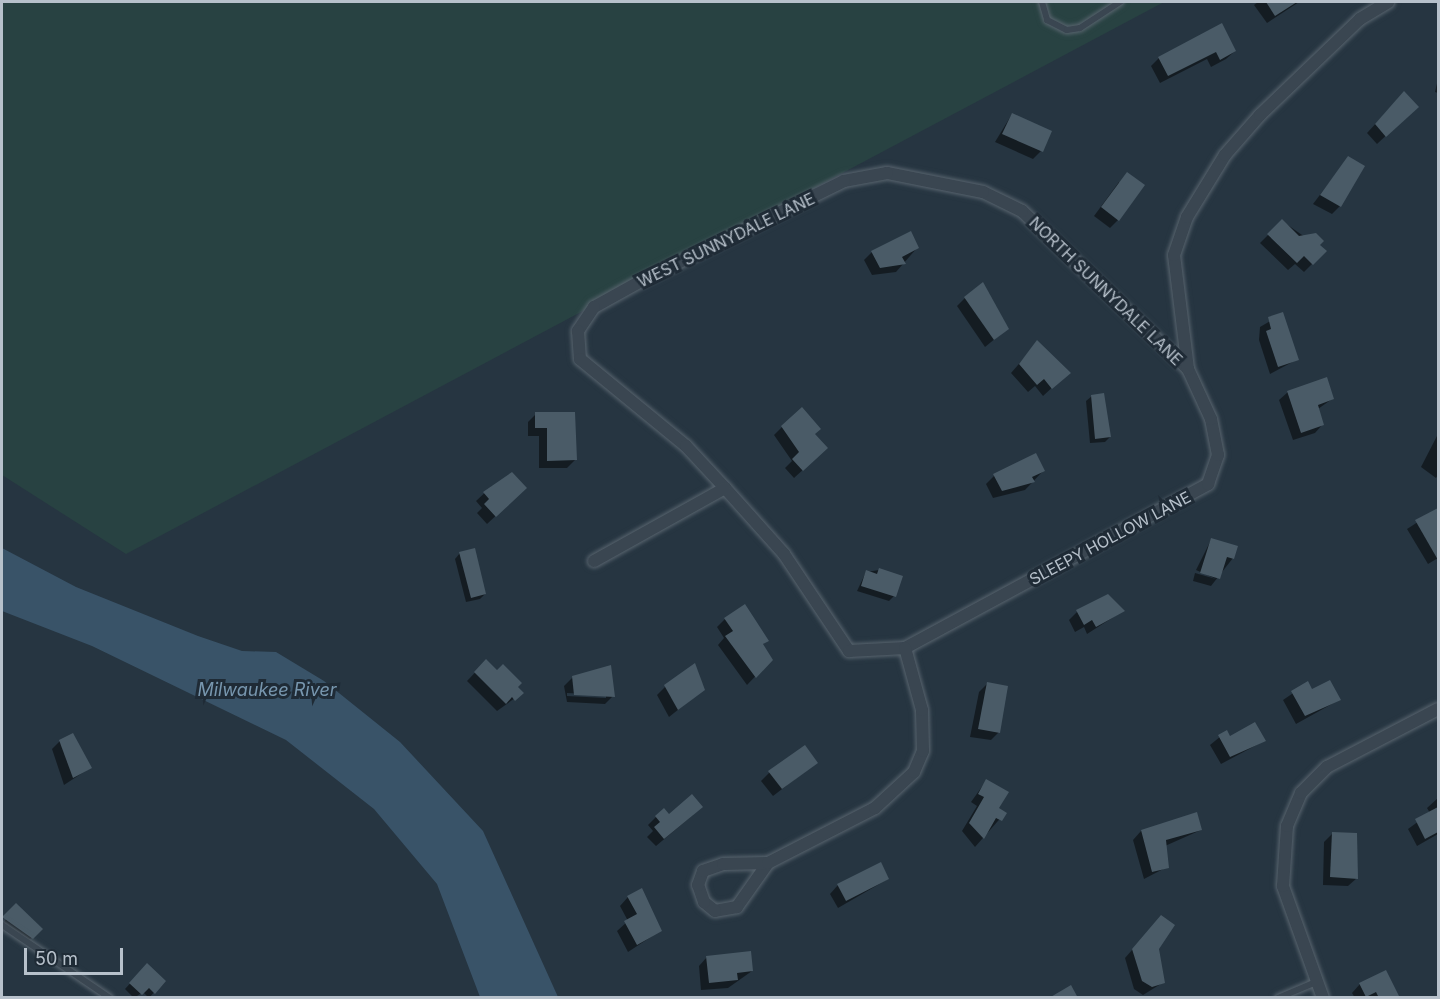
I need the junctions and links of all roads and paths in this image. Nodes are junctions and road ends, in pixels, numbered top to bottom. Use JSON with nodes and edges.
{"nodes":[{"id":1,"x":1042,"y":2,"type":"edge"},
{"id":2,"x":1120,"y":2,"type":"edge"},
{"id":3,"x":1388,"y":2,"type":"edge"},
{"id":4,"x":887,"y":173,"type":"joint"},
{"id":5,"x":1188,"y":369,"type":"junction"},
{"id":6,"x":725,"y":488,"type":"junction"},
{"id":7,"x":594,"y":561,"type":"dead end"},
{"id":8,"x":905,"y":648,"type":"junction"},
{"id":9,"x":1438,"y":709,"type":"edge"},
{"id":10,"x":768,"y":863,"type":"junction"},
{"id":11,"x":2,"y":925,"type":"edge"},
{"id":12,"x":1317,"y":982,"type":"junction"},
{"id":13,"x":110,"y":998,"type":"edge"},
{"id":14,"x":1278,"y":998,"type":"edge"},
{"id":15,"x":1323,"y":998,"type":"edge"}],
"edges":[{"from":1,"to":2,"type":"lane"},
{"from":3,"to":5,"type":"street"},
{"from":4,"to":5,"type":"street","name":"NORTH SUNNYDALE LANE"},
{"from":4,"to":6,"type":"street","name":"WEST SUNNYDALE LANE"},
{"from":5,"to":8,"type":"street","name":"SLEEPY HOLLOW LANE"},
{"from":6,"to":7,"type":"street"},
{"from":6,"to":8,"type":"street"},
{"from":8,"to":10,"type":"street"},
{"from":9,"to":12,"type":"street"},
{"from":10,"to":10,"type":"street"},
{"from":11,"to":13,"type":"lane"},
{"from":12,"to":14,"type":"lane"},
{"from":12,"to":15,"type":"street"}]}
